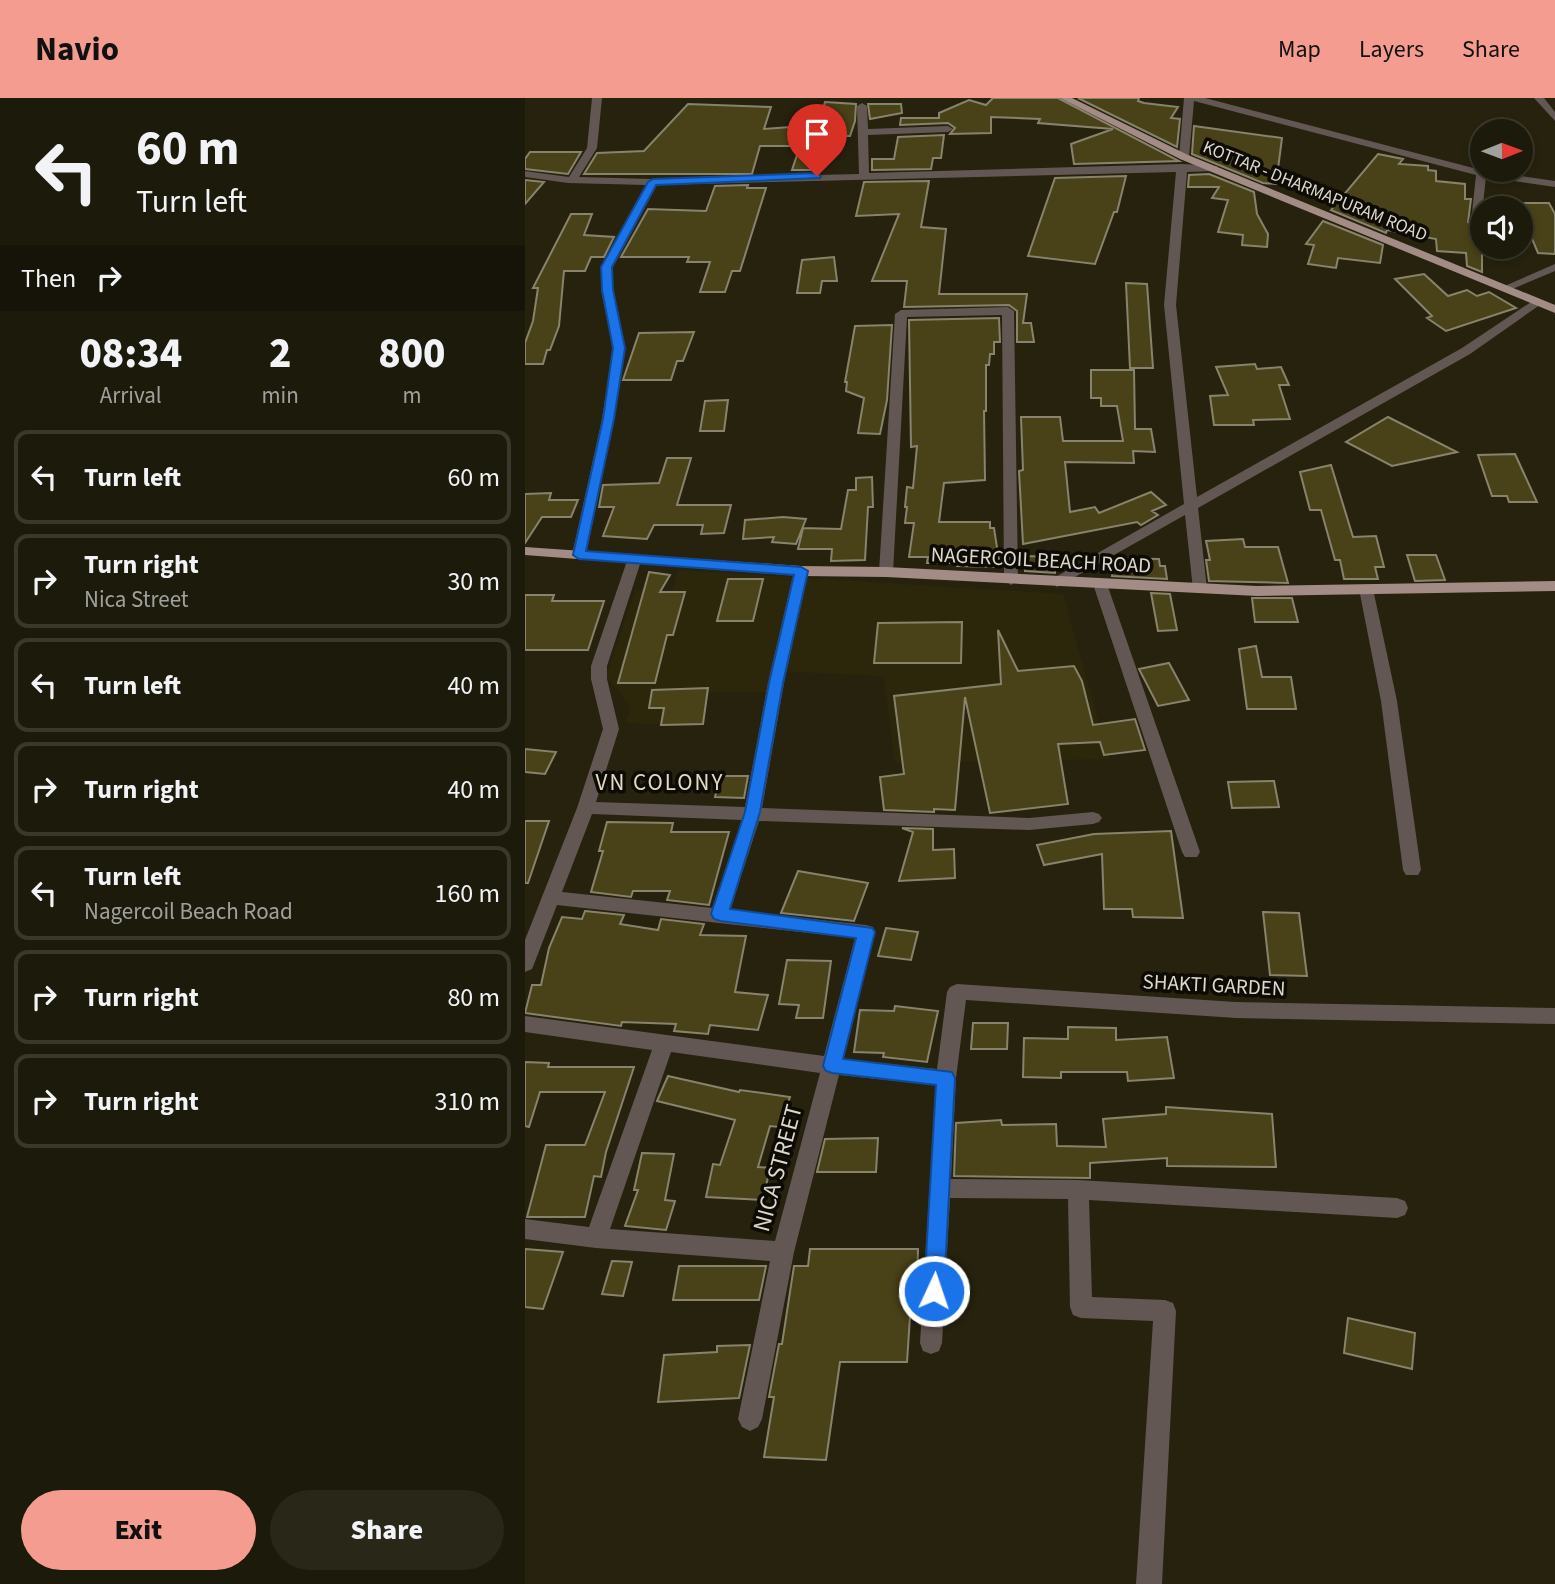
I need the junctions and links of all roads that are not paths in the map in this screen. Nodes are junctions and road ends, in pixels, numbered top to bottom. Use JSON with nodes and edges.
{"nodes":[{"id":1,"x":597,"y":98,"type":"edge"},
{"id":2,"x":1065,"y":98,"type":"edge"},
{"id":3,"x":1191,"y":98,"type":"edge"},
{"id":4,"x":1541,"y":99,"type":"edge"},
{"id":5,"x":1555,"y":101,"type":"edge"},
{"id":6,"x":862,"y":106,"type":"dead end"},
{"id":7,"x":1555,"y":118,"type":"edge"},
{"id":8,"x":949,"y":129,"type":"dead end"},
{"id":9,"x":864,"y":132,"type":"junction"},
{"id":10,"x":1183,"y":162,"type":"junction"},
{"id":11,"x":1470,"y":170,"type":"edge"},
{"id":12,"x":864,"y":175,"type":"junction"},
{"id":13,"x":528,"y":177,"type":"edge"},
{"id":14,"x":572,"y":180,"type":"junction"},
{"id":15,"x":1533,"y":181,"type":"edge"},
{"id":16,"x":653,"y":182,"type":"junction"},
{"id":17,"x":1555,"y":184,"type":"edge"},
{"id":18,"x":1555,"y":267,"type":"edge"},
{"id":19,"x":1506,"y":288,"type":"junction"},
{"id":20,"x":1538,"y":302,"type":"junction"},
{"id":21,"x":1555,"y":309,"type":"edge"},
{"id":22,"x":1190,"y":508,"type":"junction"},
{"id":23,"x":525,"y":551,"type":"edge"},
{"id":24,"x":579,"y":555,"type":"junction"},
{"id":25,"x":635,"y":558,"type":"junction"},
{"id":26,"x":801,"y":571,"type":"junction"},
{"id":27,"x":886,"y":572,"type":"junction"},
{"id":28,"x":1011,"y":580,"type":"junction"},
{"id":29,"x":1057,"y":582,"type":"junction"},
{"id":30,"x":1100,"y":584,"type":"junction"},
{"id":31,"x":1555,"y":586,"type":"edge"},
{"id":32,"x":1200,"y":589,"type":"junction"},
{"id":33,"x":1366,"y":589,"type":"junction"},
{"id":34,"x":586,"y":808,"type":"junction"},
{"id":35,"x":753,"y":812,"type":"junction"},
{"id":36,"x":1093,"y":818,"type":"dead end"},
{"id":37,"x":1191,"y":852,"type":"dead end"},
{"id":38,"x":1412,"y":870,"type":"dead end"},
{"id":39,"x":553,"y":898,"type":"junction"},
{"id":40,"x":720,"y":914,"type":"junction"},
{"id":41,"x":525,"y":964,"type":"edge"},
{"id":42,"x":1555,"y":1016,"type":"edge"},
{"id":43,"x":525,"y":1024,"type":"edge"},
{"id":44,"x":664,"y":1043,"type":"junction"},
{"id":45,"x":832,"y":1066,"type":"junction"},
{"id":46,"x":946,"y":1078,"type":"junction"},
{"id":47,"x":939,"y":1188,"type":"junction"},
{"id":48,"x":1078,"y":1190,"type":"junction"},
{"id":49,"x":1397,"y":1208,"type":"dead end"},
{"id":50,"x":525,"y":1229,"type":"edge"},
{"id":51,"x":596,"y":1238,"type":"junction"},
{"id":52,"x":783,"y":1252,"type":"junction"},
{"id":53,"x":931,"y":1343,"type":"dead end"},
{"id":54,"x":750,"y":1419,"type":"dead end"},
{"id":55,"x":1149,"y":1584,"type":"edge"}],
"edges":[{"from":1,"to":14,"type":"street"},
{"from":2,"to":10,"type":"main road","name":"KOTTAR - DHARMAPURAM ROAD"},
{"from":3,"to":10,"type":"street"},
{"from":3,"to":11,"type":"street"},
{"from":4,"to":5,"type":"street"},
{"from":4,"to":7,"type":"street"},
{"from":6,"to":9,"type":"street"},
{"from":8,"to":9,"type":"street"},
{"from":9,"to":12,"type":"street"},
{"from":10,"to":12,"type":"street"},
{"from":10,"to":19,"type":"main road","name":"KOTTAR - DHARMAPURAM ROAD"},
{"from":10,"to":22,"type":"street"},
{"from":12,"to":16,"type":"street"},
{"from":13,"to":14,"type":"street"},
{"from":14,"to":16,"type":"street"},
{"from":15,"to":17,"type":"street"},
{"from":16,"to":24,"type":"street"},
{"from":18,"to":19,"type":"street"},
{"from":19,"to":20,"type":"main road","name":"KOTTAR - DHARMAPURAM ROAD"},
{"from":20,"to":21,"type":"main road","name":"KOTTAR - DHARMAPURAM ROAD"},
{"from":20,"to":22,"type":"street"},
{"from":22,"to":29,"type":"street"},
{"from":22,"to":32,"type":"street"},
{"from":23,"to":24,"type":"main road","name":"NAGERCOIL BEACH ROAD"},
{"from":24,"to":25,"type":"main road","name":"NAGERCOIL BEACH ROAD"},
{"from":25,"to":26,"type":"main road","name":"NAGERCOIL BEACH ROAD"},
{"from":25,"to":34,"type":"street"},
{"from":26,"to":27,"type":"main road","name":"NAGERCOIL BEACH ROAD"},
{"from":26,"to":35,"type":"street"},
{"from":27,"to":28,"type":"main road","name":"NAGERCOIL BEACH ROAD"},
{"from":27,"to":28,"type":"street"},
{"from":28,"to":29,"type":"main road","name":"NAGERCOIL BEACH ROAD"},
{"from":29,"to":30,"type":"main road","name":"NAGERCOIL BEACH ROAD"},
{"from":30,"to":32,"type":"main road","name":"NAGERCOIL BEACH ROAD"},
{"from":30,"to":37,"type":"street"},
{"from":31,"to":33,"type":"main road","name":"NAGERCOIL BEACH ROAD"},
{"from":32,"to":33,"type":"main road","name":"NAGERCOIL BEACH ROAD"},
{"from":33,"to":38,"type":"street"},
{"from":34,"to":35,"type":"street"},
{"from":34,"to":39,"type":"street"},
{"from":35,"to":36,"type":"street"},
{"from":35,"to":40,"type":"street"},
{"from":39,"to":40,"type":"street"},
{"from":39,"to":41,"type":"street"},
{"from":40,"to":45,"type":"street","name":"NICA STREET"},
{"from":42,"to":46,"type":"street","name":"SHAKTI GARDEN"},
{"from":43,"to":44,"type":"street"},
{"from":44,"to":45,"type":"street"},
{"from":44,"to":51,"type":"street"},
{"from":45,"to":46,"type":"street"},
{"from":45,"to":52,"type":"street","name":"NICA STREET"},
{"from":46,"to":47,"type":"street"},
{"from":47,"to":48,"type":"street"},
{"from":47,"to":53,"type":"street"},
{"from":48,"to":49,"type":"street"},
{"from":48,"to":55,"type":"street"},
{"from":50,"to":51,"type":"street"},
{"from":51,"to":52,"type":"street"},
{"from":52,"to":54,"type":"street","name":"NICA STREET"}]}
